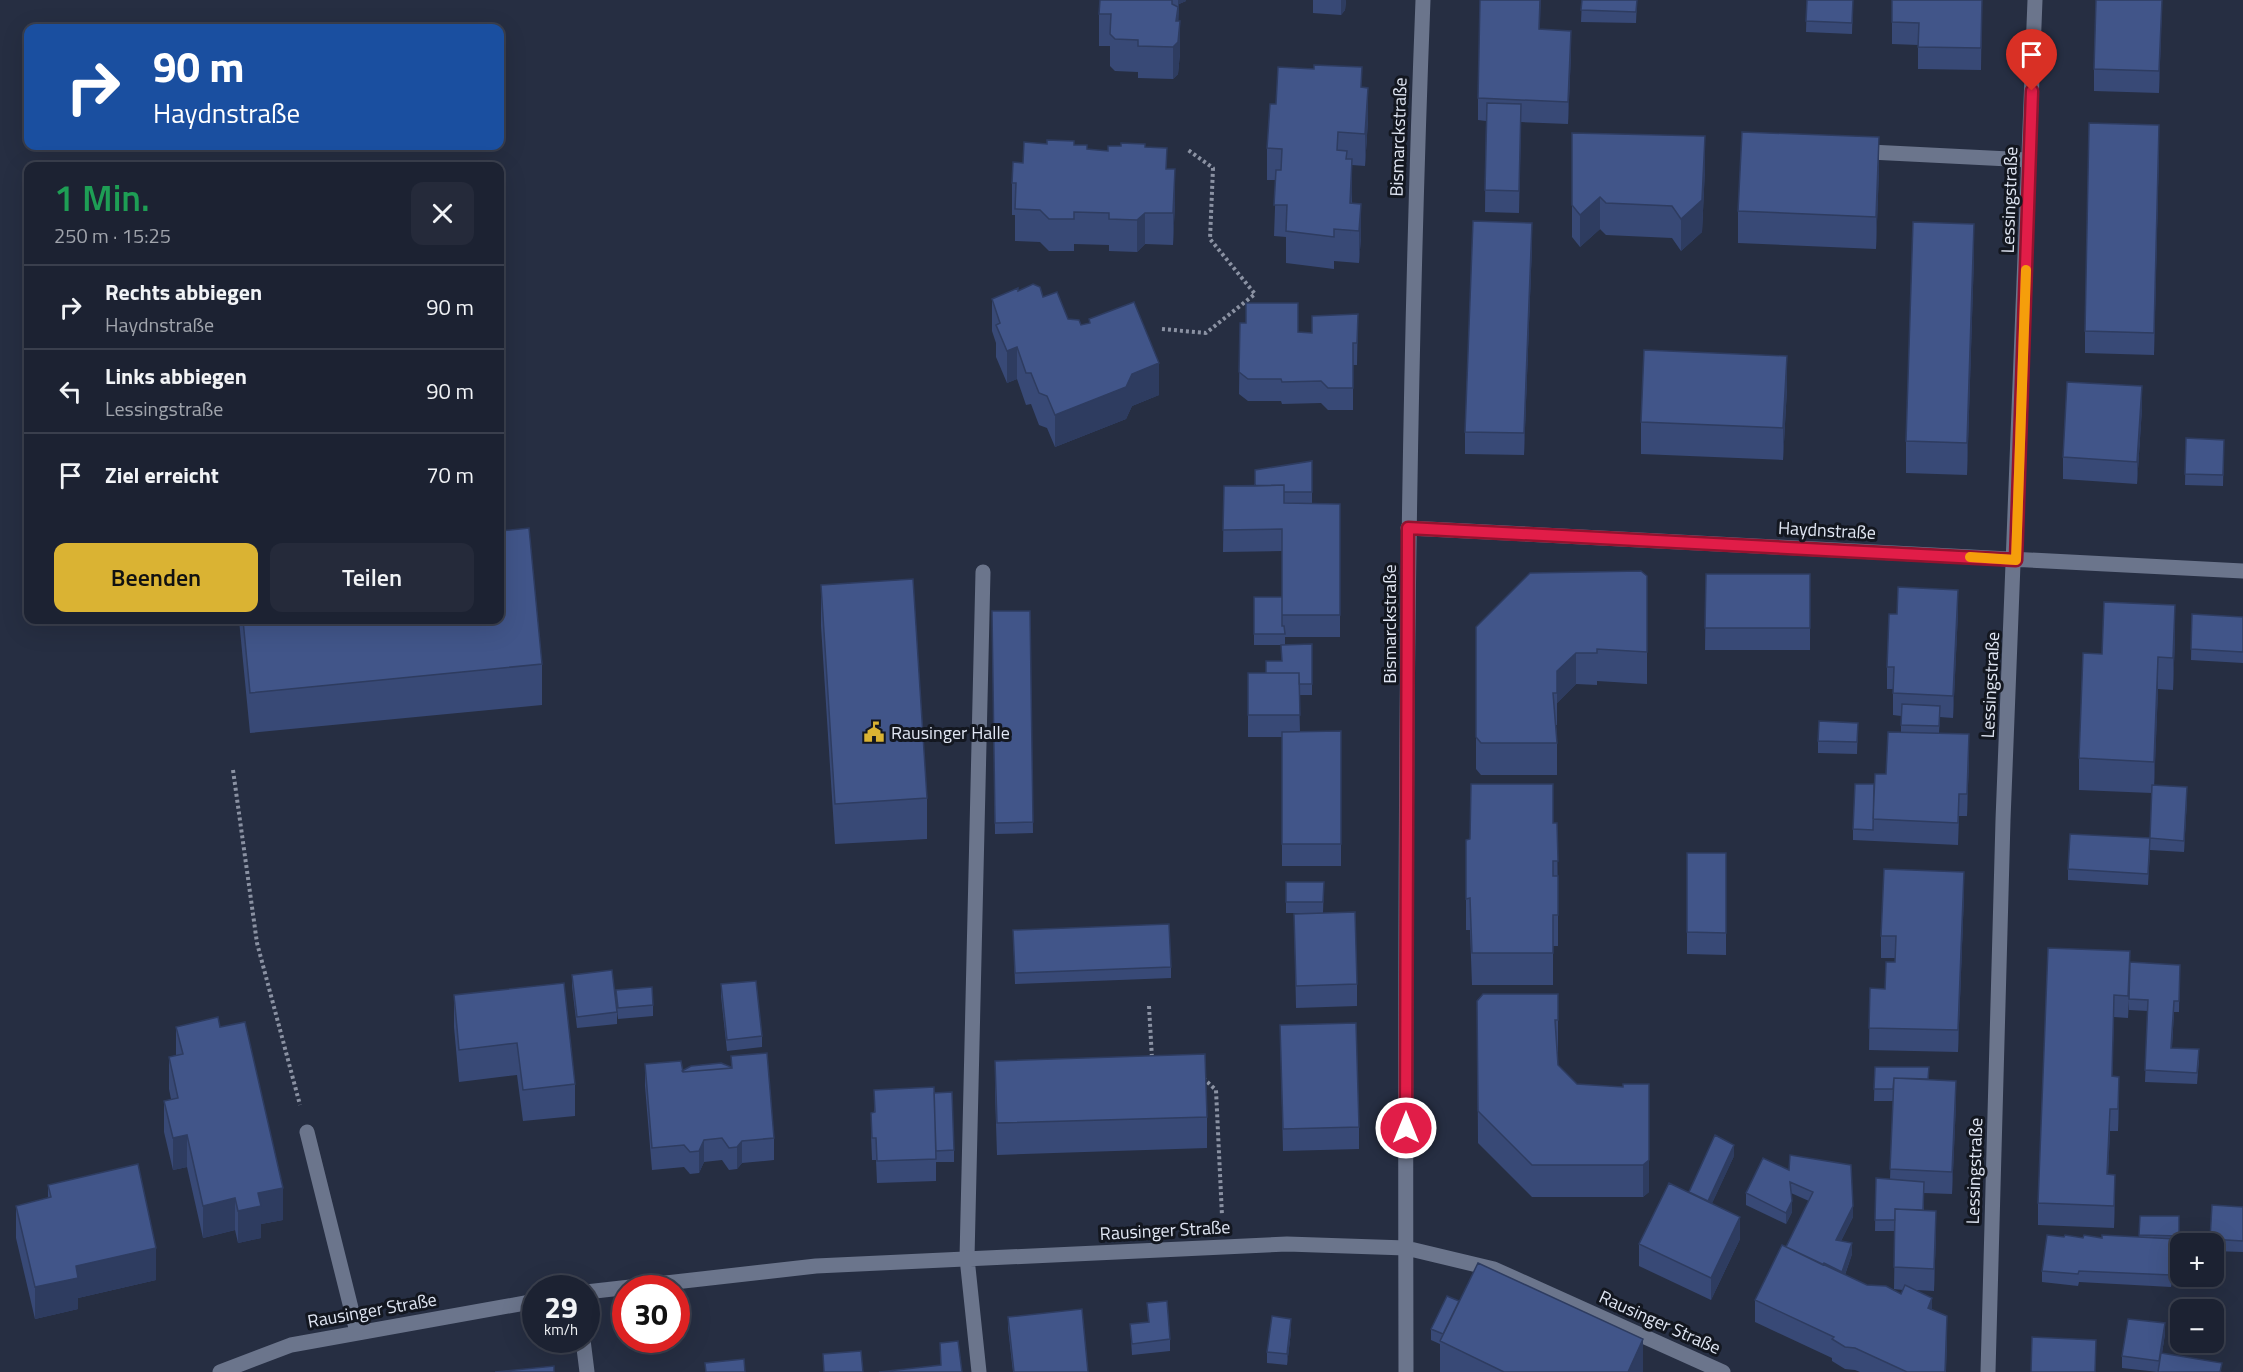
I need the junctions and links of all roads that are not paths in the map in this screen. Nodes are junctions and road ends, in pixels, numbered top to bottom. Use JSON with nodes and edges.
{"nodes":[{"id":1,"x":1423,"y":0,"type":"edge"},
{"id":2,"x":2035,"y":0,"type":"edge"},
{"id":3,"x":1870,"y":152,"type":"edge"},
{"id":4,"x":2029,"y":160,"type":"junction"},
{"id":5,"x":1408,"y":528,"type":"junction"},
{"id":6,"x":2016,"y":560,"type":"junction"},
{"id":7,"x":2243,"y":571,"type":"edge"},
{"id":8,"x":983,"y":572,"type":"dead end"},
{"id":9,"x":308,"y":1132,"type":"road end"},
{"id":10,"x":1406,"y":1248,"type":"junction"},
{"id":11,"x":967,"y":1258,"type":"junction"},
{"id":12,"x":600,"y":1290,"type":"edge"},
{"id":13,"x":522,"y":1303,"type":"edge"},
{"id":14,"x":357,"y":1332,"type":"junction"},
{"id":15,"x":584,"y":1353,"type":"edge"},
{"id":16,"x":220,"y":1372,"type":"edge"},
{"id":17,"x":586,"y":1372,"type":"edge"},
{"id":18,"x":979,"y":1372,"type":"edge"},
{"id":19,"x":1406,"y":1372,"type":"edge"},
{"id":20,"x":1723,"y":1372,"type":"edge"},
{"id":21,"x":1988,"y":1372,"type":"edge"}],
"edges":[{"from":1,"to":5,"type":"street","name":"Bismarckstraße"},
{"from":2,"to":4,"type":"street","name":"Lessingstraße"},
{"from":3,"to":4,"type":"street"},
{"from":4,"to":6,"type":"street","name":"Lessingstraße"},
{"from":5,"to":6,"type":"street","name":"Haydnstraße"},
{"from":5,"to":10,"type":"street","name":"Bismarckstraße"},
{"from":6,"to":7,"type":"street","name":"Haydnstraße"},
{"from":6,"to":21,"type":"street","name":"Lessingstraße"},
{"from":8,"to":11,"type":"street"},
{"from":9,"to":14,"type":"street"},
{"from":10,"to":11,"type":"street","name":"Rausinger Straße"},
{"from":10,"to":19,"type":"street","name":"Bismarckstraße"},
{"from":10,"to":20,"type":"street","name":"Rausinger Straße"},
{"from":11,"to":12,"type":"street","name":"Rausinger Straße"},
{"from":11,"to":18,"type":"street"},
{"from":13,"to":14,"type":"street","name":"Rausinger Straße"},
{"from":14,"to":16,"type":"street","name":"Rausinger Straße"},
{"from":15,"to":17,"type":"street"}]}
